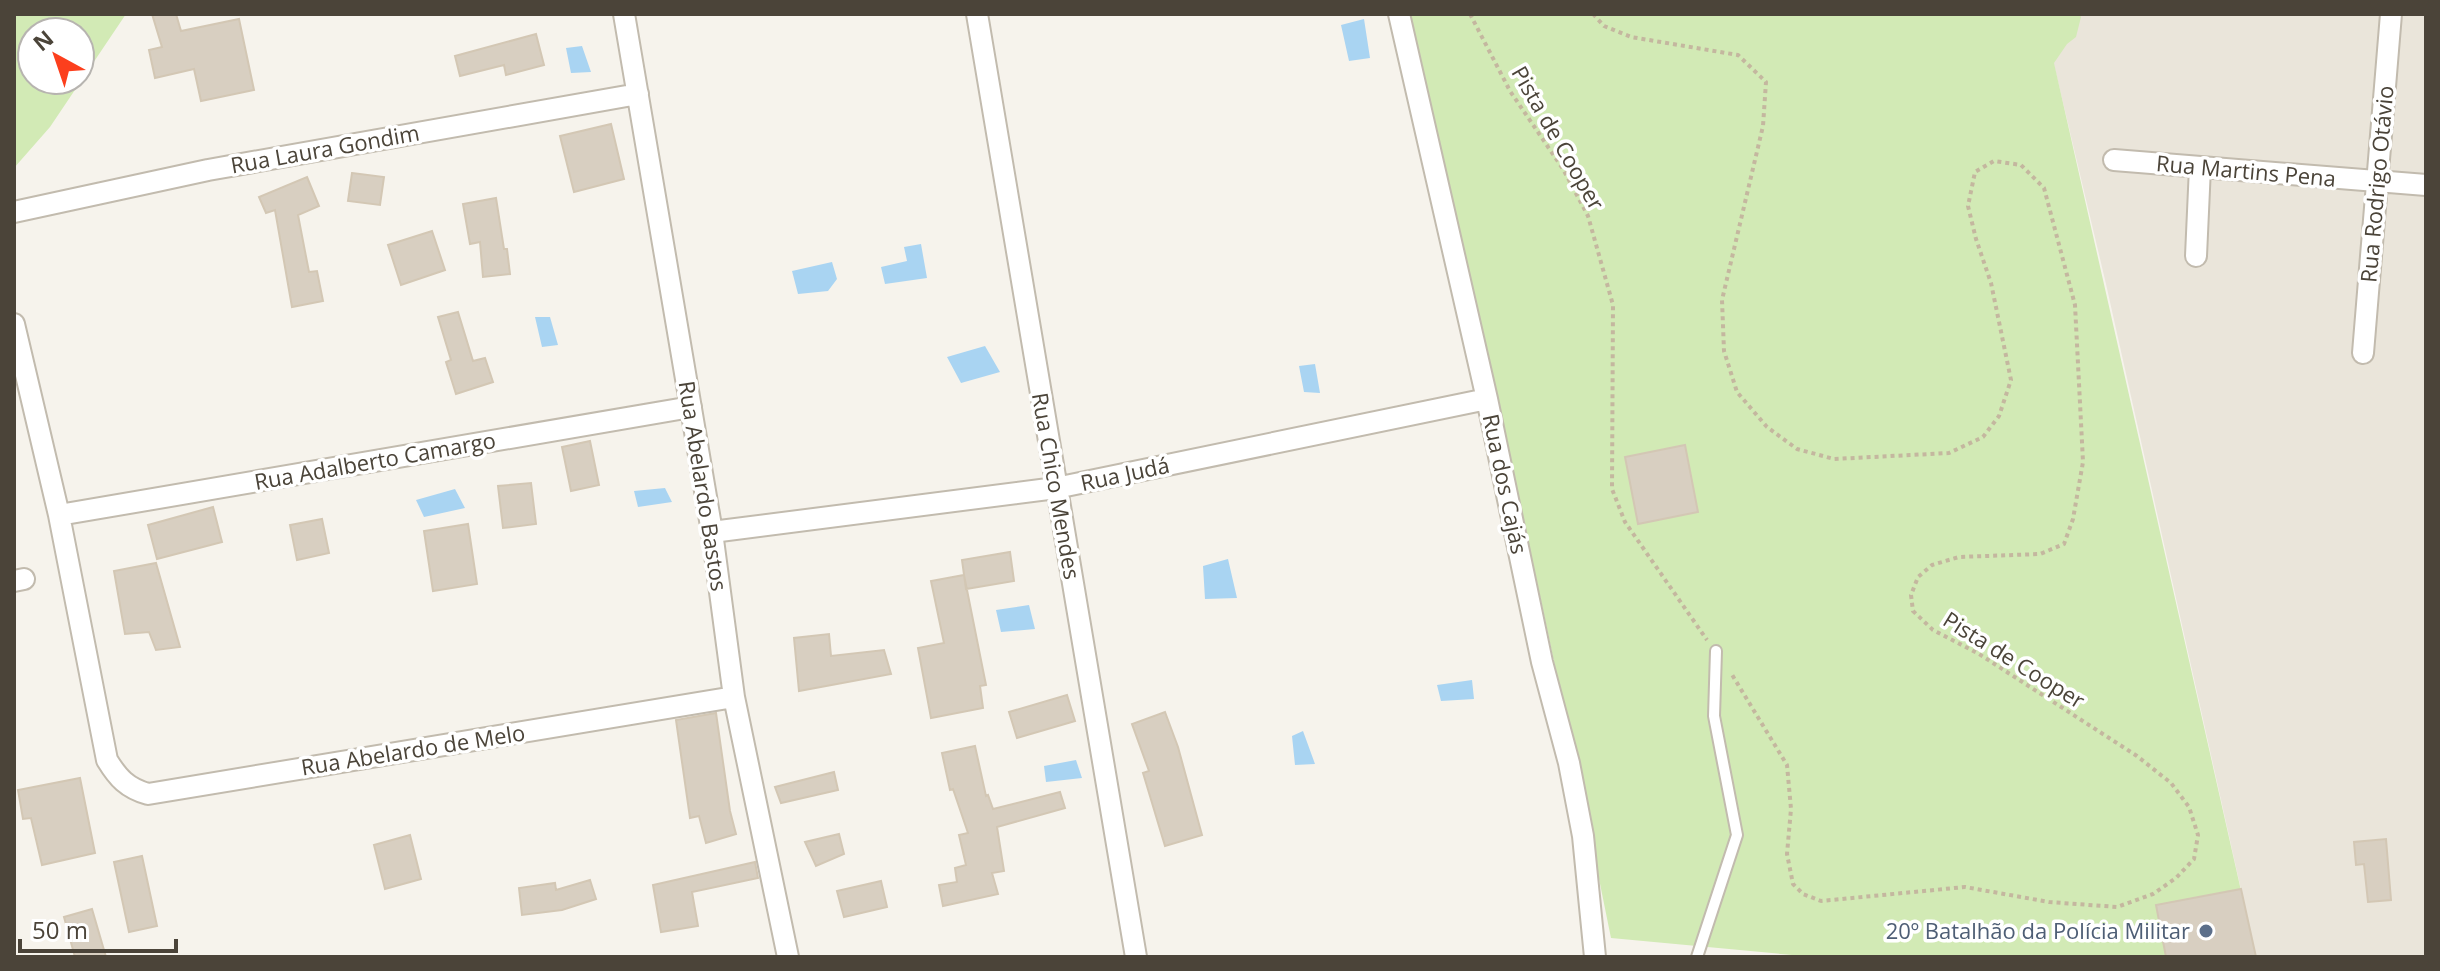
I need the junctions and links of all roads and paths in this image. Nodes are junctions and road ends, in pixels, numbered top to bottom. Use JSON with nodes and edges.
{"nodes":[{"id":1,"x":624,"y":14,"type":"edge"},
{"id":2,"x":977,"y":14,"type":"edge"},
{"id":3,"x":1399,"y":14,"type":"edge"},
{"id":4,"x":1470,"y":14,"type":"edge"},
{"id":5,"x":1593,"y":14,"type":"edge"},
{"id":6,"x":2391,"y":14,"type":"edge"},
{"id":7,"x":638,"y":94,"type":"junction"},
{"id":8,"x":2114,"y":160,"type":"dead end"},
{"id":9,"x":2200,"y":167,"type":"junction"},
{"id":10,"x":2377,"y":183,"type":"junction"},
{"id":11,"x":2426,"y":185,"type":"edge"},
{"id":12,"x":14,"y":212,"type":"edge"},
{"id":13,"x":2196,"y":256,"type":"dead end"},
{"id":14,"x":14,"y":324,"type":"edge"},
{"id":15,"x":2363,"y":353,"type":"dead end"},
{"id":16,"x":20,"y":376,"type":"edge"},
{"id":17,"x":1487,"y":399,"type":"junction"},
{"id":18,"x":691,"y":407,"type":"junction"},
{"id":19,"x":1056,"y":488,"type":"junction"},
{"id":20,"x":59,"y":515,"type":"junction"},
{"id":21,"x":712,"y":532,"type":"junction"},
{"id":22,"x":1716,"y":651,"type":"junction"},
{"id":23,"x":734,"y":697,"type":"junction"},
{"id":24,"x":788,"y":957,"type":"edge"},
{"id":25,"x":1136,"y":957,"type":"edge"},
{"id":26,"x":1595,"y":957,"type":"edge"},
{"id":27,"x":1697,"y":957,"type":"edge"}],
"edges":[{"from":1,"to":7,"type":"street","name":"Rua Abelardo Bastos"},
{"from":2,"to":19,"type":"street","name":"Rua Chico Mendes"},
{"from":3,"to":17,"type":"street","name":"Rua dos Cajás"},
{"from":4,"to":22,"type":"path","name":"Pista de Cooper"},
{"from":5,"to":22,"type":"path","name":"Pista de Cooper"},
{"from":6,"to":10,"type":"street","name":"Rua Rodrigo Otávio"},
{"from":7,"to":12,"type":"street","name":"Rua Laura Gondim"},
{"from":7,"to":18,"type":"street","name":"Rua Abelardo Bastos"},
{"from":8,"to":9,"type":"street","name":"Rua Martins Pena"},
{"from":9,"to":10,"type":"street","name":"Rua Martins Pena"},
{"from":9,"to":13,"type":"street"},
{"from":10,"to":11,"type":"street","name":"Rua Martins Pena"},
{"from":10,"to":15,"type":"street","name":"Rua Rodrigo Otávio"},
{"from":14,"to":16,"type":"street"},
{"from":16,"to":20,"type":"street"},
{"from":17,"to":19,"type":"street","name":"Rua Judá"},
{"from":17,"to":26,"type":"street","name":"Rua dos Cajás"},
{"from":18,"to":20,"type":"street","name":"Rua Adalberto Camargo"},
{"from":18,"to":21,"type":"street","name":"Rua Abelardo Bastos"},
{"from":19,"to":21,"type":"street","name":"Rua Judá"},
{"from":19,"to":25,"type":"street","name":"Rua Chico Mendes"},
{"from":20,"to":23,"type":"street","name":"Rua Abelardo de Melo"},
{"from":21,"to":23,"type":"street","name":"Rua Abelardo Bastos"},
{"from":22,"to":27,"type":"lane"},
{"from":23,"to":24,"type":"street","name":"Rua Abelardo Bastos"}]}
